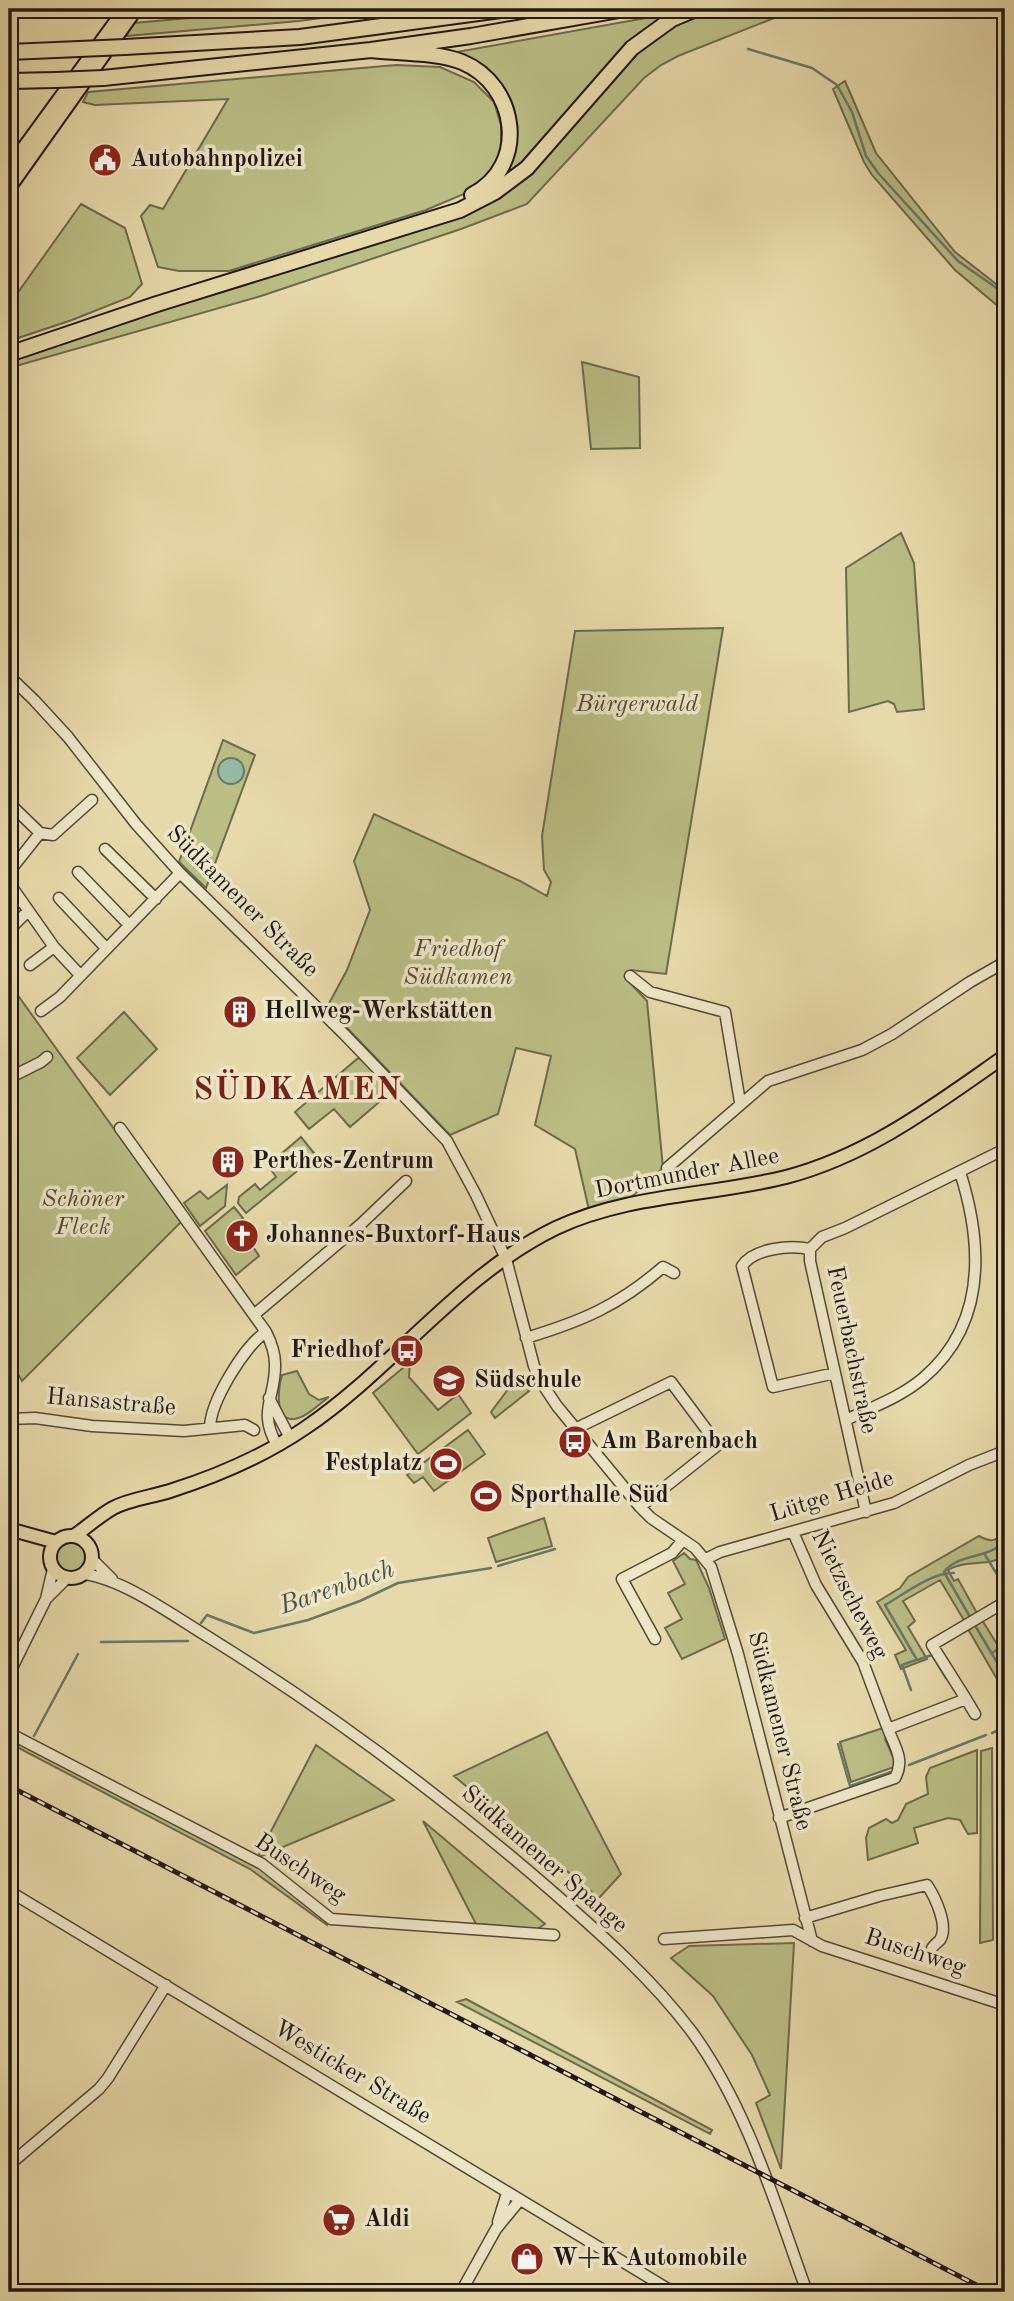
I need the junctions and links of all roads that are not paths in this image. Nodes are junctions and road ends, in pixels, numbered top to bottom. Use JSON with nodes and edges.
{"nodes":[{"id":1,"x":125,"y":9,"type":"edge"},
{"id":2,"x":136,"y":9,"type":"edge"},
{"id":3,"x":428,"y":9,"type":"edge"},
{"id":4,"x":508,"y":9,"type":"edge"},
{"id":5,"x":625,"y":9,"type":"edge"},
{"id":6,"x":696,"y":9,"type":"edge"},
{"id":7,"x":369,"y":29,"type":"junction"},
{"id":8,"x":370,"y":50,"type":"junction"},
{"id":9,"x":9,"y":52,"type":"edge"},
{"id":10,"x":9,"y":81,"type":"edge"},
{"id":11,"x":9,"y":169,"type":"edge"},
{"id":12,"x":9,"y":188,"type":"edge"},
{"id":13,"x":9,"y":348,"type":"edge"},
{"id":14,"x":9,"y":354,"type":"edge"},
{"id":15,"x":9,"y":676,"type":"edge"},
{"id":16,"x":92,"y":800,"type":"dead end"},
{"id":17,"x":9,"y":803,"type":"edge"},
{"id":18,"x":40,"y":833,"type":"junction"},
{"id":19,"x":105,"y":849,"type":"dead end"},
{"id":20,"x":9,"y":872,"type":"edge"},
{"id":21,"x":78,"y":872,"type":"dead end"},
{"id":22,"x":180,"y":873,"type":"junction"},
{"id":23,"x":9,"y":883,"type":"edge"},
{"id":24,"x":59,"y":898,"type":"dead end"},
{"id":25,"x":156,"y":899,"type":"junction"},
{"id":26,"x":28,"y":911,"type":"junction"},
{"id":27,"x":130,"y":925,"type":"junction"},
{"id":28,"x":9,"y":930,"type":"edge"},
{"id":29,"x":54,"y":947,"type":"junction"},
{"id":30,"x":106,"y":948,"type":"junction"},
{"id":31,"x":1005,"y":962,"type":"edge"},
{"id":32,"x":30,"y":965,"type":"dead end"},
{"id":33,"x":80,"y":975,"type":"junction"},
{"id":34,"x":630,"y":976,"type":"dead end"},
{"id":35,"x":41,"y":1011,"type":"dead end"},
{"id":36,"x":1005,"y":1056,"type":"edge"},
{"id":37,"x":47,"y":1057,"type":"dead end"},
{"id":38,"x":9,"y":1078,"type":"edge"},
{"id":39,"x":740,"y":1102,"type":"junction"},
{"id":40,"x":120,"y":1128,"type":"dead end"},
{"id":41,"x":1005,"y":1149,"type":"edge"},
{"id":42,"x":667,"y":1168,"type":"dead end"},
{"id":43,"x":960,"y":1172,"type":"junction"},
{"id":44,"x":406,"y":1181,"type":"dead end"},
{"id":45,"x":810,"y":1249,"type":"junction"},
{"id":46,"x":506,"y":1259,"type":"junction"},
{"id":47,"x":674,"y":1273,"type":"dead end"},
{"id":48,"x":255,"y":1314,"type":"junction"},
{"id":49,"x":266,"y":1332,"type":"junction"},
{"id":50,"x":526,"y":1338,"type":"junction"},
{"id":51,"x":835,"y":1373,"type":"junction"},
{"id":52,"x":270,"y":1398,"type":"junction"},
{"id":53,"x":9,"y":1419,"type":"edge"},
{"id":54,"x":846,"y":1420,"type":"junction"},
{"id":55,"x":211,"y":1428,"type":"junction"},
{"id":56,"x":575,"y":1429,"type":"junction"},
{"id":57,"x":254,"y":1430,"type":"dead end"},
{"id":58,"x":290,"y":1438,"type":"junction"},
{"id":59,"x":276,"y":1446,"type":"junction"},
{"id":60,"x":1005,"y":1451,"type":"edge"},
{"id":61,"x":639,"y":1507,"type":"junction"},
{"id":62,"x":866,"y":1512,"type":"junction"},
{"id":63,"x":102,"y":1516,"type":"junction"},
{"id":64,"x":9,"y":1529,"type":"edge"},
{"id":65,"x":793,"y":1532,"type":"junction"},
{"id":66,"x":23,"y":1535,"type":"junction"},
{"id":67,"x":74,"y":1536,"type":"junction"},
{"id":68,"x":683,"y":1540,"type":"junction"},
{"id":69,"x":56,"y":1542,"type":"junction"},
{"id":70,"x":88,"y":1544,"type":"junction"},
{"id":71,"x":49,"y":1554,"type":"junction"},
{"id":72,"x":92,"y":1559,"type":"junction"},
{"id":73,"x":706,"y":1559,"type":"junction"},
{"id":74,"x":53,"y":1569,"type":"junction"},
{"id":75,"x":84,"y":1574,"type":"junction"},
{"id":76,"x":67,"y":1578,"type":"junction"},
{"id":77,"x":114,"y":1582,"type":"junction"},
{"id":78,"x":46,"y":1599,"type":"junction"},
{"id":79,"x":1005,"y":1602,"type":"edge"},
{"id":80,"x":655,"y":1639,"type":"dead end"},
{"id":81,"x":9,"y":1675,"type":"edge"},
{"id":82,"x":966,"y":1699,"type":"junction"},
{"id":83,"x":975,"y":1714,"type":"dead end"},
{"id":84,"x":888,"y":1729,"type":"junction"},
{"id":85,"x":9,"y":1733,"type":"edge"},
{"id":86,"x":779,"y":1818,"type":"junction"},
{"id":87,"x":9,"y":1891,"type":"edge"},
{"id":88,"x":805,"y":1918,"type":"junction"},
{"id":89,"x":554,"y":1935,"type":"dead end"},
{"id":90,"x":664,"y":1939,"type":"dead end"},
{"id":91,"x":810,"y":1940,"type":"junction"},
{"id":92,"x":932,"y":1948,"type":"dead end"},
{"id":93,"x":166,"y":1985,"type":"junction"},
{"id":94,"x":1005,"y":2004,"type":"edge"},
{"id":95,"x":9,"y":2165,"type":"edge"},
{"id":96,"x":507,"y":2193,"type":"junction"},
{"id":97,"x":519,"y":2201,"type":"junction"},
{"id":98,"x":496,"y":2229,"type":"junction"},
{"id":99,"x":400,"y":2292,"type":"edge"},
{"id":100,"x":420,"y":2292,"type":"edge"},
{"id":101,"x":461,"y":2292,"type":"edge"},
{"id":102,"x":673,"y":2292,"type":"edge"},
{"id":103,"x":807,"y":2292,"type":"edge"}],
"edges":[{"from":1,"to":11,"type":"main road"},
{"from":2,"to":12,"type":"main road"},
{"from":3,"to":7,"type":"highway"},
{"from":4,"to":7,"type":"highway"},
{"from":5,"to":8,"type":"highway"},
{"from":6,"to":14,"type":"highway"},
{"from":7,"to":9,"type":"highway","bridge":true},
{"from":8,"to":10,"type":"highway","bridge":true},
{"from":8,"to":13,"type":"highway"},
{"from":15,"to":22,"type":"street","name":"Südkamener Straße"},
{"from":16,"to":18,"type":"street"},
{"from":17,"to":18,"type":"street"},
{"from":18,"to":20,"type":"street"},
{"from":19,"to":25,"type":"street"},
{"from":21,"to":27,"type":"street"},
{"from":22,"to":25,"type":"street"},
{"from":22,"to":46,"type":"street","name":"Südkamener Straße"},
{"from":23,"to":26,"type":"street"},
{"from":24,"to":30,"type":"street"},
{"from":25,"to":27,"type":"street"},
{"from":26,"to":28,"type":"street"},
{"from":26,"to":29,"type":"street"},
{"from":27,"to":30,"type":"street"},
{"from":29,"to":32,"type":"street"},
{"from":29,"to":33,"type":"street"},
{"from":30,"to":33,"type":"street"},
{"from":31,"to":39,"type":"street"},
{"from":33,"to":35,"type":"street"},
{"from":34,"to":39,"type":"street"},
{"from":36,"to":46,"type":"main road","name":"Dortmunder Allee"},
{"from":37,"to":38,"type":"street"},
{"from":39,"to":42,"type":"street"},
{"from":40,"to":48,"type":"street"},
{"from":41,"to":43,"type":"street","name":"Feuerbachstraße"},
{"from":43,"to":45,"type":"street","name":"Feuerbachstraße"},
{"from":43,"to":54,"type":"street"},
{"from":44,"to":48,"type":"street"},
{"from":45,"to":51,"type":"street","name":"Feuerbachstraße"},
{"from":45,"to":51,"type":"street"},
{"from":46,"to":50,"type":"street","name":"Südkamener Straße"},
{"from":46,"to":58,"type":"main road","name":"Dortmunder Allee"},
{"from":47,"to":50,"type":"street"},
{"from":48,"to":49,"type":"street"},
{"from":49,"to":52,"type":"street"},
{"from":49,"to":55,"type":"street","name":"Hansastraße"},
{"from":50,"to":56,"type":"street","name":"Südkamener Straße"},
{"from":51,"to":54,"type":"street","name":"Feuerbachstraße"},
{"from":52,"to":58,"type":"street"},
{"from":52,"to":59,"type":"street"},
{"from":53,"to":55,"type":"street","name":"Hansastraße"},
{"from":54,"to":62,"type":"street","name":"Feuerbachstraße"},
{"from":55,"to":57,"type":"street","name":"Hansastraße"},
{"from":56,"to":61,"type":"street","name":"Südkamener Straße"},
{"from":56,"to":61,"type":"street"},
{"from":58,"to":59,"type":"main road","name":"Dortmunder Allee"},
{"from":59,"to":63,"type":"main road","name":"Dortmunder Allee"},
{"from":60,"to":62,"type":"street","name":"Lütge Heide"},
{"from":61,"to":68,"type":"street","name":"Südkamener Straße"},
{"from":62,"to":65,"type":"street","name":"Lütge Heide"},
{"from":63,"to":67,"type":"main road","name":"Dortmunder Allee"},
{"from":63,"to":70,"type":"main road"},
{"from":64,"to":66,"type":"main road"},
{"from":65,"to":73,"type":"street","name":"Lütge Heide"},
{"from":65,"to":84,"type":"street","name":"Nietzscheweg"},
{"from":66,"to":69,"type":"main road"},
{"from":66,"to":71,"type":"main road"},
{"from":67,"to":69,"type":"main road"},
{"from":67,"to":70,"type":"main road"},
{"from":68,"to":73,"type":"street","name":"Südkamener Straße"},
{"from":68,"to":80,"type":"street"},
{"from":69,"to":71,"type":"main road"},
{"from":70,"to":72,"type":"main road"},
{"from":71,"to":74,"type":"main road"},
{"from":72,"to":75,"type":"main road"},
{"from":72,"to":77,"type":"street"},
{"from":73,"to":86,"type":"street","name":"Südkamener Straße"},
{"from":74,"to":76,"type":"main road"},
{"from":74,"to":78,"type":"street"},
{"from":75,"to":76,"type":"main road"},
{"from":75,"to":77,"type":"street"},
{"from":76,"to":78,"type":"street"},
{"from":77,"to":103,"type":"street","name":"Südkamener Spange"},
{"from":78,"to":81,"type":"street"},
{"from":79,"to":82,"type":"street"},
{"from":82,"to":83,"type":"street"},
{"from":82,"to":84,"type":"street"},
{"from":84,"to":86,"type":"street","name":"Nietzscheweg"},
{"from":85,"to":89,"type":"street","name":"Buschweg"},
{"from":86,"to":88,"type":"street","name":"Südkamener Straße"},
{"from":87,"to":93,"type":"street","name":"Westicker Straße"},
{"from":88,"to":91,"type":"street","name":"Südkamener Straße"},
{"from":88,"to":92,"type":"street"},
{"from":90,"to":91,"type":"street","name":"Buschweg"},
{"from":91,"to":94,"type":"street","name":"Buschweg"},
{"from":93,"to":95,"type":"street"},
{"from":93,"to":96,"type":"street","name":"Westicker Straße"},
{"from":96,"to":97,"type":"street","name":"Westicker Straße"},
{"from":96,"to":98,"type":"street"},
{"from":97,"to":98,"type":"street"},
{"from":97,"to":102,"type":"street","name":"Westicker Straße"},
{"from":98,"to":101,"type":"street"},
{"from":99,"to":100,"type":"street"}]}
